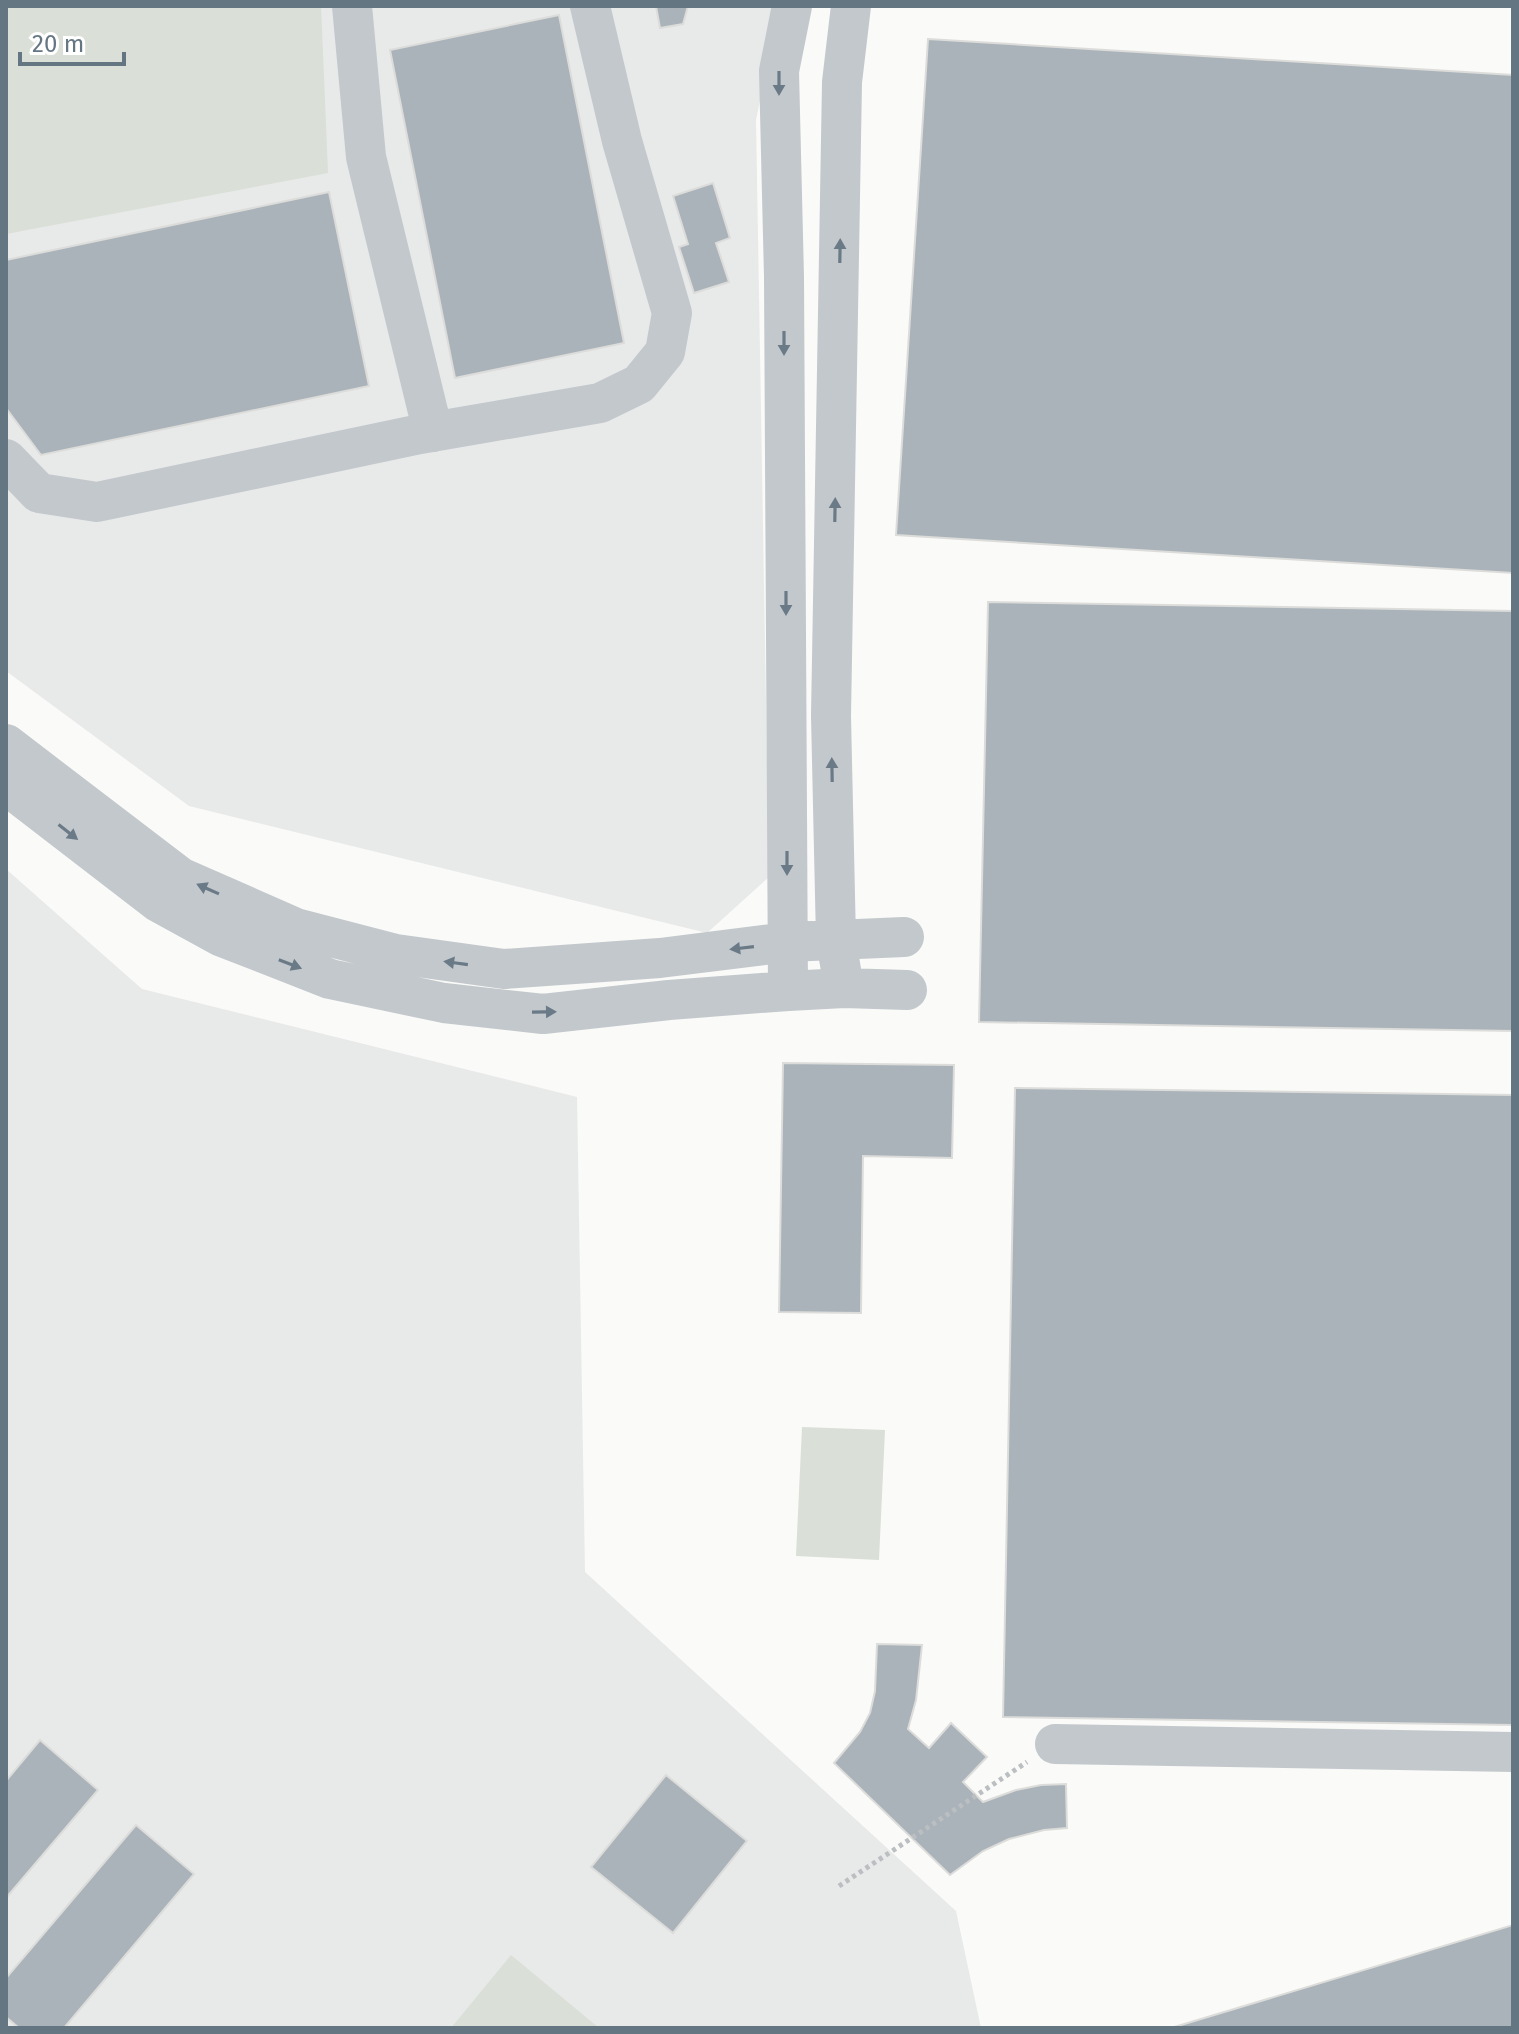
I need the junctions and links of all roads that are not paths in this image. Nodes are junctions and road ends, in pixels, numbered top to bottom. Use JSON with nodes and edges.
{"nodes":[{"id":1,"x":352,"y":6,"type":"edge"},
{"id":2,"x":590,"y":6,"type":"edge"},
{"id":3,"x":792,"y":6,"type":"edge"},
{"id":4,"x":851,"y":6,"type":"edge"},
{"id":5,"x":433,"y":432,"type":"junction"},
{"id":6,"x":6,"y":459,"type":"edge"},
{"id":7,"x":6,"y":744,"type":"edge"},
{"id":8,"x":6,"y":785,"type":"edge"},
{"id":9,"x":904,"y":937,"type":"dead end"},
{"id":10,"x":836,"y":940,"type":"junction"},
{"id":11,"x":788,"y":942,"type":"junction"},
{"id":12,"x":844,"y":988,"type":"junction"},
{"id":13,"x":907,"y":990,"type":"dead end"},
{"id":14,"x":788,"y":991,"type":"junction"},
{"id":15,"x":1055,"y":1744,"type":"road end"},
{"id":16,"x":1513,"y":1752,"type":"edge"}],
"edges":[{"from":1,"to":5,"type":"street"},
{"from":2,"to":5,"type":"street"},
{"from":3,"to":11,"type":"street","one_way":true},
{"from":10,"to":4,"type":"street","one_way":true},
{"from":5,"to":6,"type":"street"},
{"from":11,"to":7,"type":"street","one_way":true},
{"from":8,"to":14,"type":"street","one_way":true},
{"from":9,"to":10,"type":"street"},
{"from":10,"to":11,"type":"street"},
{"from":10,"to":12,"type":"street"},
{"from":11,"to":14,"type":"street"},
{"from":12,"to":13,"type":"street"},
{"from":12,"to":14,"type":"street"},
{"from":15,"to":16,"type":"street"}]}
